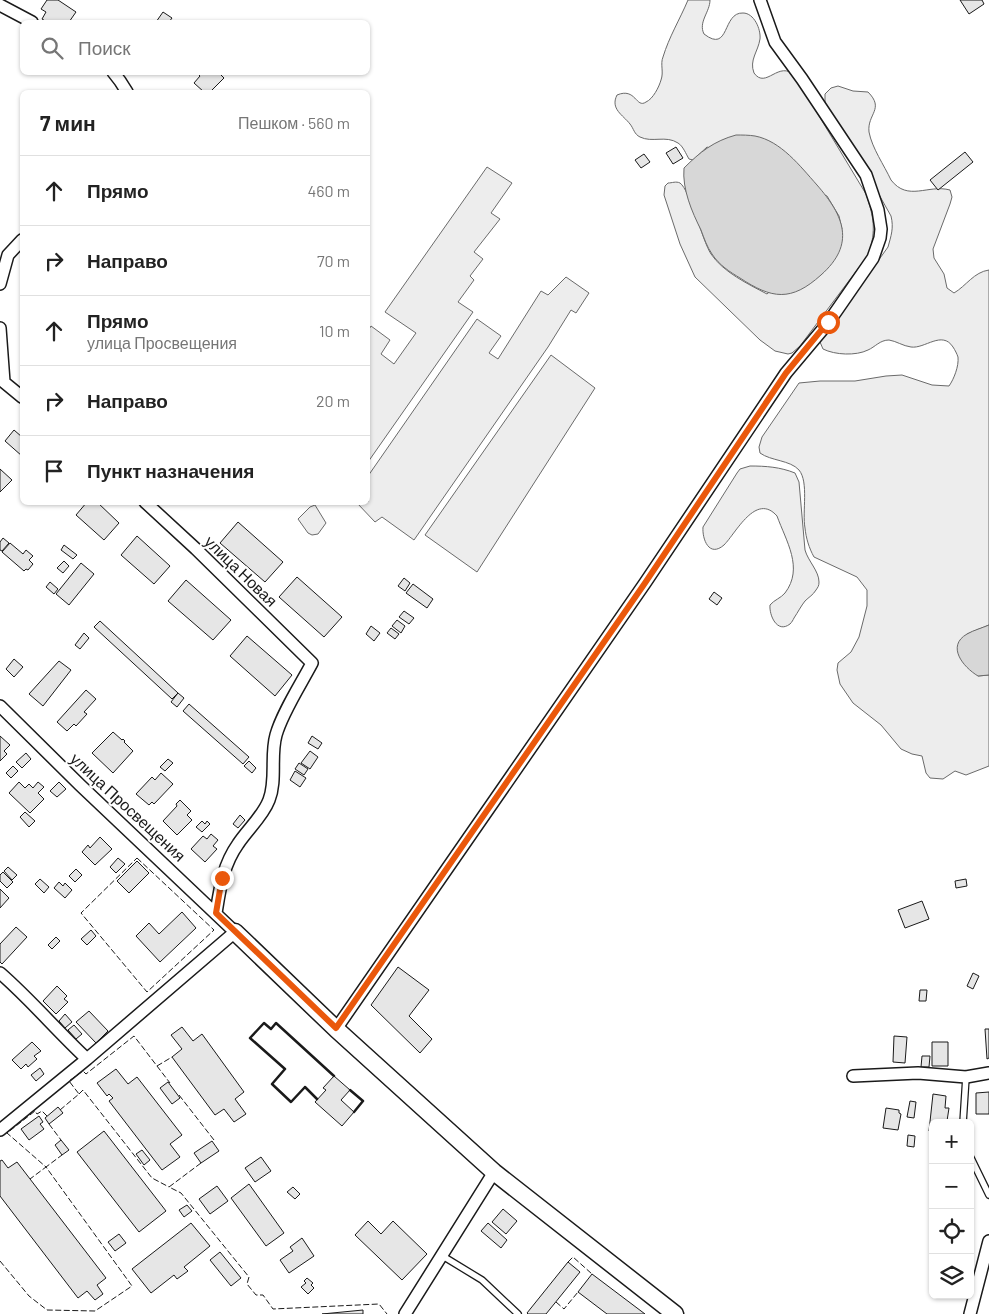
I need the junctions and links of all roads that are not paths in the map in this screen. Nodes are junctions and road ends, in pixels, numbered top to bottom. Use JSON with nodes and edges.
{"nodes":[{"id":1,"x":760,"y":0,"type":"edge"},
{"id":2,"x":0,"y":5,"type":"edge"},
{"id":3,"x":28,"y":20,"type":"edge"},
{"id":4,"x":115,"y":75,"type":"edge"},
{"id":5,"x":125,"y":90,"type":"edge"},
{"id":6,"x":20,"y":242,"type":"edge"},
{"id":7,"x":0,"y":284,"type":"edge"},
{"id":8,"x":0,"y":328,"type":"edge"},
{"id":9,"x":2,"y":380,"type":"edge"},
{"id":10,"x":20,"y":395,"type":"edge"},
{"id":11,"x":148,"y":505,"type":"edge"},
{"id":12,"x":0,"y":706,"type":"edge"},
{"id":13,"x":216,"y":913,"type":"junction"},
{"id":14,"x":235,"y":932,"type":"junction"},
{"id":15,"x":0,"y":973,"type":"edge"},
{"id":16,"x":336,"y":1028,"type":"junction"},
{"id":17,"x":87,"y":1058,"type":"junction"},
{"id":18,"x":989,"y":1073,"type":"edge"},
{"id":19,"x":853,"y":1076,"type":"dead end"},
{"id":20,"x":966,"y":1077,"type":"junction"},
{"id":21,"x":963,"y":1119,"type":"edge"},
{"id":22,"x":0,"y":1130,"type":"edge"},
{"id":23,"x":974,"y":1164,"type":"edge"},
{"id":24,"x":494,"y":1172,"type":"junction"},
{"id":25,"x":989,"y":1195,"type":"edge"},
{"id":26,"x":989,"y":1240,"type":"edge"},
{"id":27,"x":441,"y":1255,"type":"junction"},
{"id":28,"x":405,"y":1314,"type":"edge"},
{"id":29,"x":518,"y":1314,"type":"edge"},
{"id":30,"x":675,"y":1314,"type":"edge"},
{"id":31,"x":970,"y":1314,"type":"edge"}],
"edges":[{"from":1,"to":16,"type":"street"},
{"from":2,"to":3,"type":"street"},
{"from":4,"to":5,"type":"street"},
{"from":6,"to":7,"type":"street"},
{"from":8,"to":9,"type":"street"},
{"from":9,"to":10,"type":"street"},
{"from":11,"to":13,"type":"street","name":"улица Новая"},
{"from":12,"to":13,"type":"street","name":"улица Просвещения"},
{"from":13,"to":14,"type":"street","name":"улица Просвещения"},
{"from":14,"to":16,"type":"street"},
{"from":14,"to":17,"type":"street"},
{"from":15,"to":17,"type":"street"},
{"from":16,"to":24,"type":"street"},
{"from":17,"to":22,"type":"street"},
{"from":18,"to":20,"type":"street"},
{"from":19,"to":20,"type":"street"},
{"from":20,"to":21,"type":"lane"},
{"from":23,"to":25,"type":"lane"},
{"from":24,"to":27,"type":"street"},
{"from":24,"to":30,"type":"street"},
{"from":26,"to":31,"type":"street"},
{"from":27,"to":28,"type":"street"},
{"from":27,"to":29,"type":"lane"}]}
